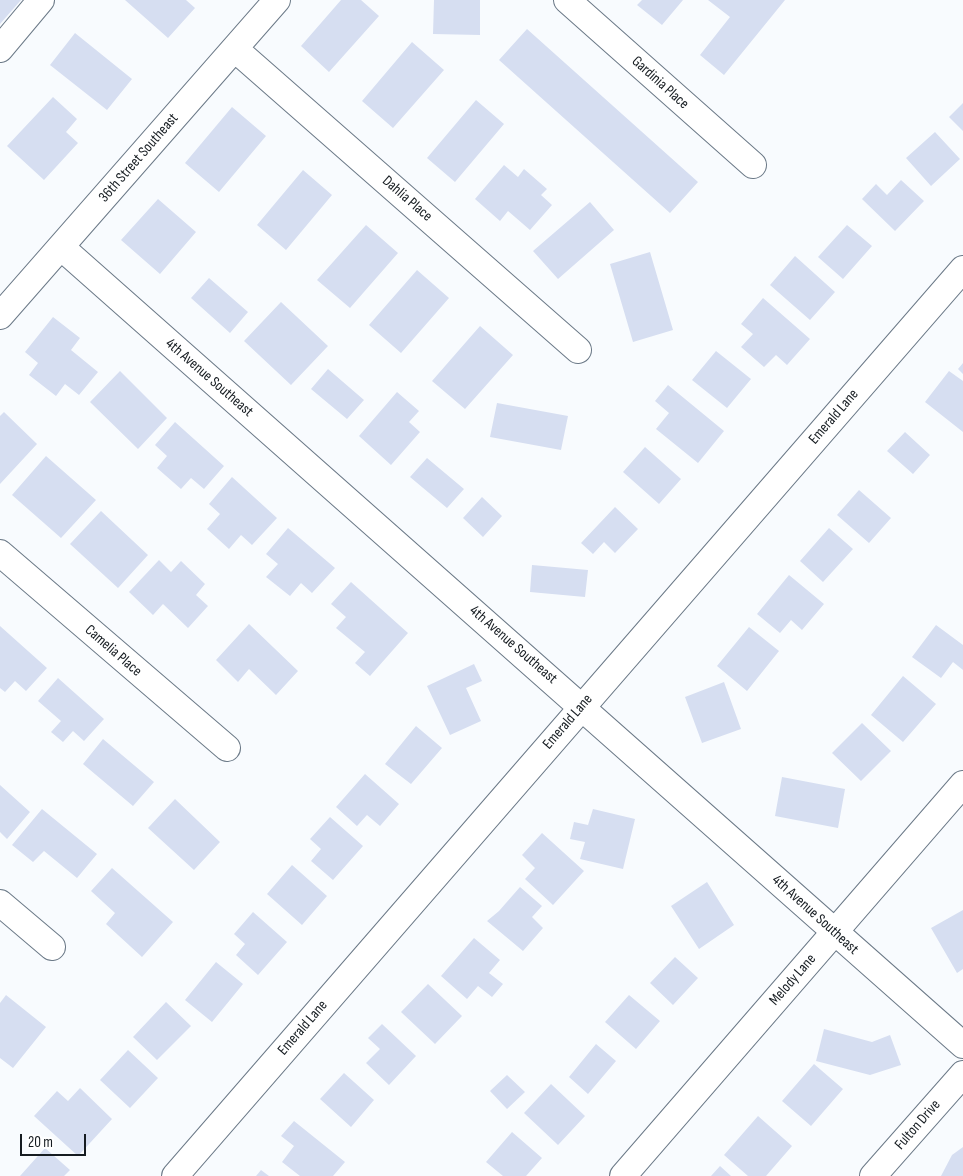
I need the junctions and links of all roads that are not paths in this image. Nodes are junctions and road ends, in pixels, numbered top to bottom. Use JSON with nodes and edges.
{"nodes":[{"id":1,"x":42,"y":0,"type":"edge"},
{"id":2,"x":277,"y":0,"type":"edge"},
{"id":3,"x":567,"y":0,"type":"edge"},
{"id":4,"x":235,"y":48,"type":"junction"},
{"id":5,"x":0,"y":49,"type":"edge"},
{"id":6,"x":753,"y":166,"type":"dead end"},
{"id":7,"x":61,"y":247,"type":"junction"},
{"id":8,"x":963,"y":269,"type":"edge"},
{"id":9,"x":0,"y":316,"type":"edge"},
{"id":10,"x":578,"y":350,"type":"dead end"},
{"id":11,"x":0,"y":553,"type":"edge"},
{"id":12,"x":582,"y":706,"type":"junction"},
{"id":13,"x":227,"y":748,"type":"dead end"},
{"id":14,"x":963,"y":784,"type":"edge"},
{"id":15,"x":0,"y":902,"type":"edge"},
{"id":16,"x":835,"y":932,"type":"junction"},
{"id":17,"x":52,"y":947,"type":"dead end"},
{"id":18,"x":963,"y":1045,"type":"edge"},
{"id":19,"x":963,"y":1074,"type":"edge"},
{"id":20,"x":175,"y":1176,"type":"edge"},
{"id":21,"x":623,"y":1176,"type":"edge"},
{"id":22,"x":872,"y":1176,"type":"edge"}],
"edges":[{"from":1,"to":5,"type":"street"},
{"from":2,"to":4,"type":"street","name":"36th Street Southeast"},
{"from":3,"to":6,"type":"street","name":"Gardinia Place"},
{"from":4,"to":7,"type":"street","name":"36th Street Southeast"},
{"from":4,"to":10,"type":"street","name":"Dahlia Place"},
{"from":7,"to":9,"type":"street","name":"36th Street Southeast"},
{"from":7,"to":12,"type":"street","name":"4th Avenue Southeast"},
{"from":8,"to":12,"type":"street","name":"Emerald Lane"},
{"from":11,"to":13,"type":"street","name":"Camelia Place"},
{"from":12,"to":16,"type":"street","name":"4th Avenue Southeast"},
{"from":12,"to":20,"type":"street","name":"Emerald Lane"},
{"from":14,"to":16,"type":"street","name":"Melody Lane"},
{"from":15,"to":17,"type":"street"},
{"from":16,"to":18,"type":"street","name":"4th Avenue Southeast"},
{"from":16,"to":21,"type":"street","name":"Melody Lane"},
{"from":19,"to":22,"type":"street","name":"Fulton Drive"}]}
